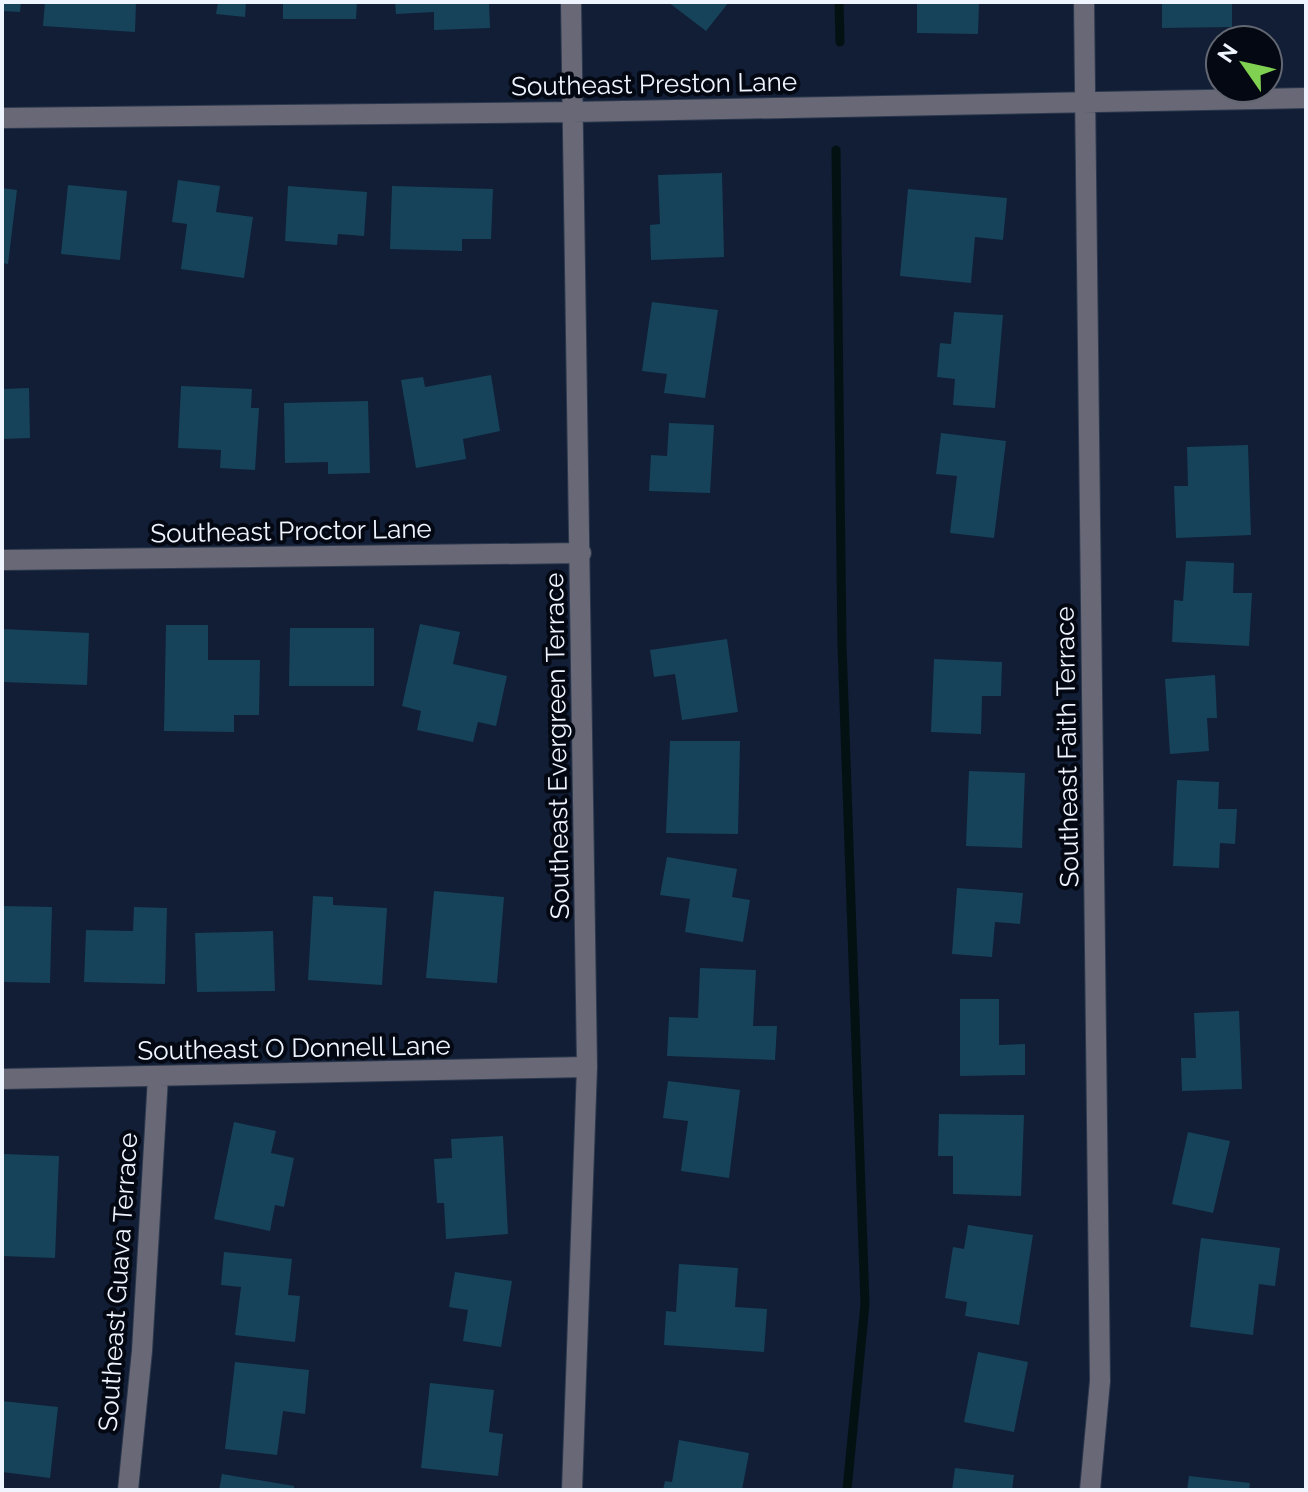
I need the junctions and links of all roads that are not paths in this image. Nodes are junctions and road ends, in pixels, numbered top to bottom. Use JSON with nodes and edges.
{"nodes":[{"id":1,"x":571,"y":2,"type":"edge"},
{"id":2,"x":1084,"y":2,"type":"edge"},
{"id":3,"x":1306,"y":98,"type":"edge"},
{"id":4,"x":1086,"y":101,"type":"junction"},
{"id":5,"x":572,"y":112,"type":"junction"},
{"id":6,"x":2,"y":118,"type":"edge"},
{"id":7,"x":581,"y":553,"type":"junction"},
{"id":8,"x":2,"y":560,"type":"edge"},
{"id":9,"x":587,"y":1067,"type":"junction"},
{"id":10,"x":158,"y":1077,"type":"junction"},
{"id":11,"x":2,"y":1079,"type":"edge"},
{"id":12,"x":128,"y":1490,"type":"edge"},
{"id":13,"x":572,"y":1490,"type":"edge"},
{"id":14,"x":1090,"y":1490,"type":"edge"}],
"edges":[{"from":1,"to":5,"type":"street","name":"Southeast Evergreen Terrace"},
{"from":2,"to":4,"type":"street","name":"Southeast Faith Terrace"},
{"from":3,"to":4,"type":"street","name":"Southeast Preston Lane"},
{"from":4,"to":5,"type":"street","name":"Southeast Preston Lane"},
{"from":4,"to":14,"type":"street","name":"Southeast Faith Terrace"},
{"from":5,"to":6,"type":"street","name":"Southeast Preston Lane"},
{"from":5,"to":7,"type":"street","name":"Southeast Evergreen Terrace"},
{"from":7,"to":8,"type":"street","name":"Southeast Proctor Lane"},
{"from":7,"to":9,"type":"street","name":"Southeast Evergreen Terrace"},
{"from":9,"to":10,"type":"street","name":"Southeast O Donnell Lane"},
{"from":9,"to":13,"type":"street","name":"Southeast Evergreen Terrace"},
{"from":10,"to":11,"type":"street","name":"Southeast O Donnell Lane"},
{"from":10,"to":12,"type":"street","name":"Southeast Guava Terrace"}]}
